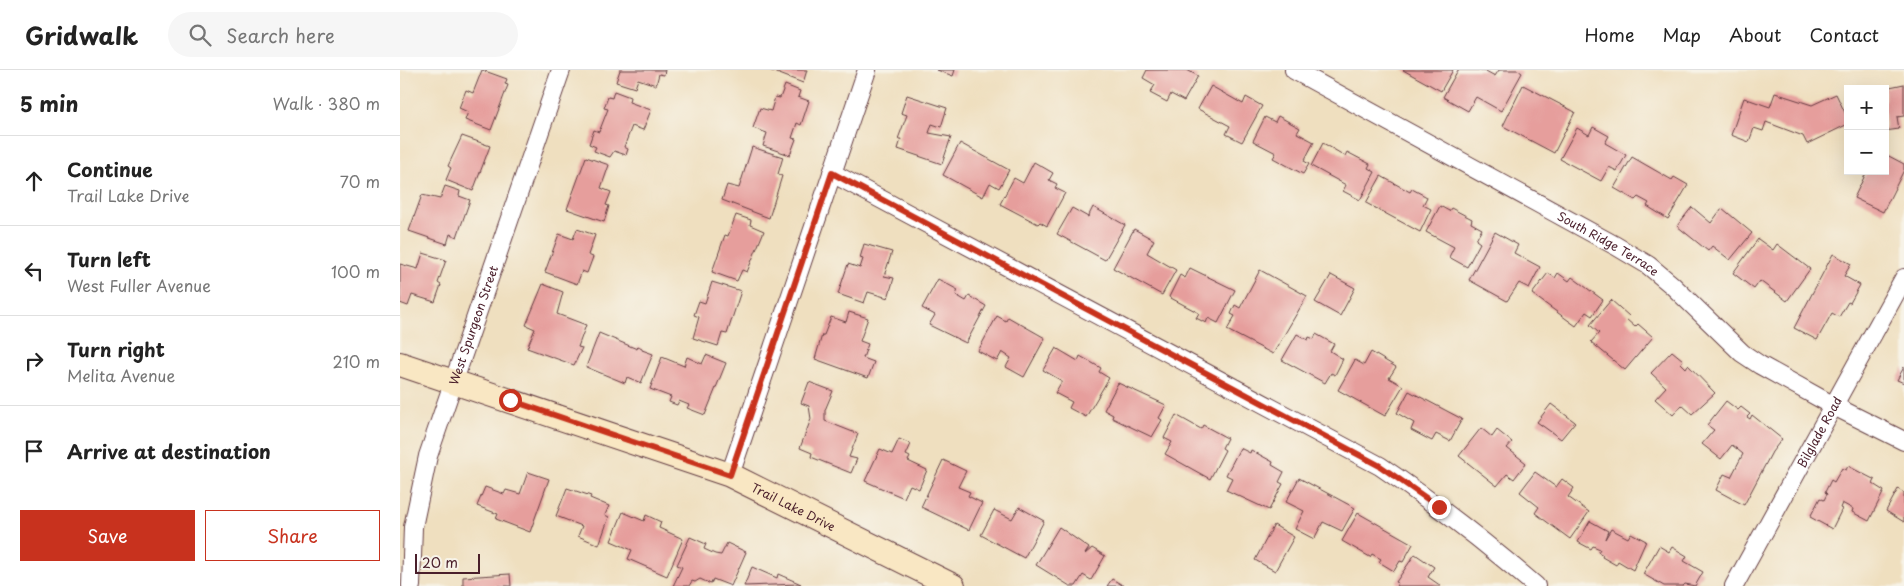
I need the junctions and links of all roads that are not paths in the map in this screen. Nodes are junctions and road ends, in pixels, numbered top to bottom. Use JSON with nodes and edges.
{"nodes":[{"id":1,"x":561,"y":70,"type":"edge"},
{"id":2,"x":867,"y":70,"type":"edge"},
{"id":3,"x":1294,"y":70,"type":"edge"},
{"id":4,"x":832,"y":173,"type":"junction"},
{"id":5,"x":1904,"y":278,"type":"edge"},
{"id":6,"x":400,"y":364,"type":"edge"},
{"id":7,"x":454,"y":382,"type":"junction"},
{"id":8,"x":1834,"y":406,"type":"junction"},
{"id":9,"x":1904,"y":441,"type":"edge"},
{"id":10,"x":730,"y":475,"type":"junction"},
{"id":11,"x":410,"y":586,"type":"edge"},
{"id":12,"x":953,"y":586,"type":"edge"},
{"id":13,"x":1536,"y":586,"type":"edge"},
{"id":14,"x":1734,"y":586,"type":"edge"}],
"edges":[{"from":1,"to":7,"type":"street","name":"West Spurgeon Street"},
{"from":2,"to":4,"type":"street"},
{"from":3,"to":8,"type":"street","name":"South Ridge Terrace"},
{"from":4,"to":10,"type":"street"},
{"from":4,"to":13,"type":"street"},
{"from":5,"to":8,"type":"street","name":"Bilglade Road"},
{"from":6,"to":7,"type":"street","name":"Trail Lake Drive"},
{"from":7,"to":10,"type":"street","name":"Trail Lake Drive"},
{"from":7,"to":11,"type":"street","name":"West Spurgeon Street"},
{"from":8,"to":9,"type":"street","name":"South Ridge Terrace"},
{"from":8,"to":14,"type":"street","name":"Bilglade Road"},
{"from":10,"to":12,"type":"street","name":"Trail Lake Drive"}]}
